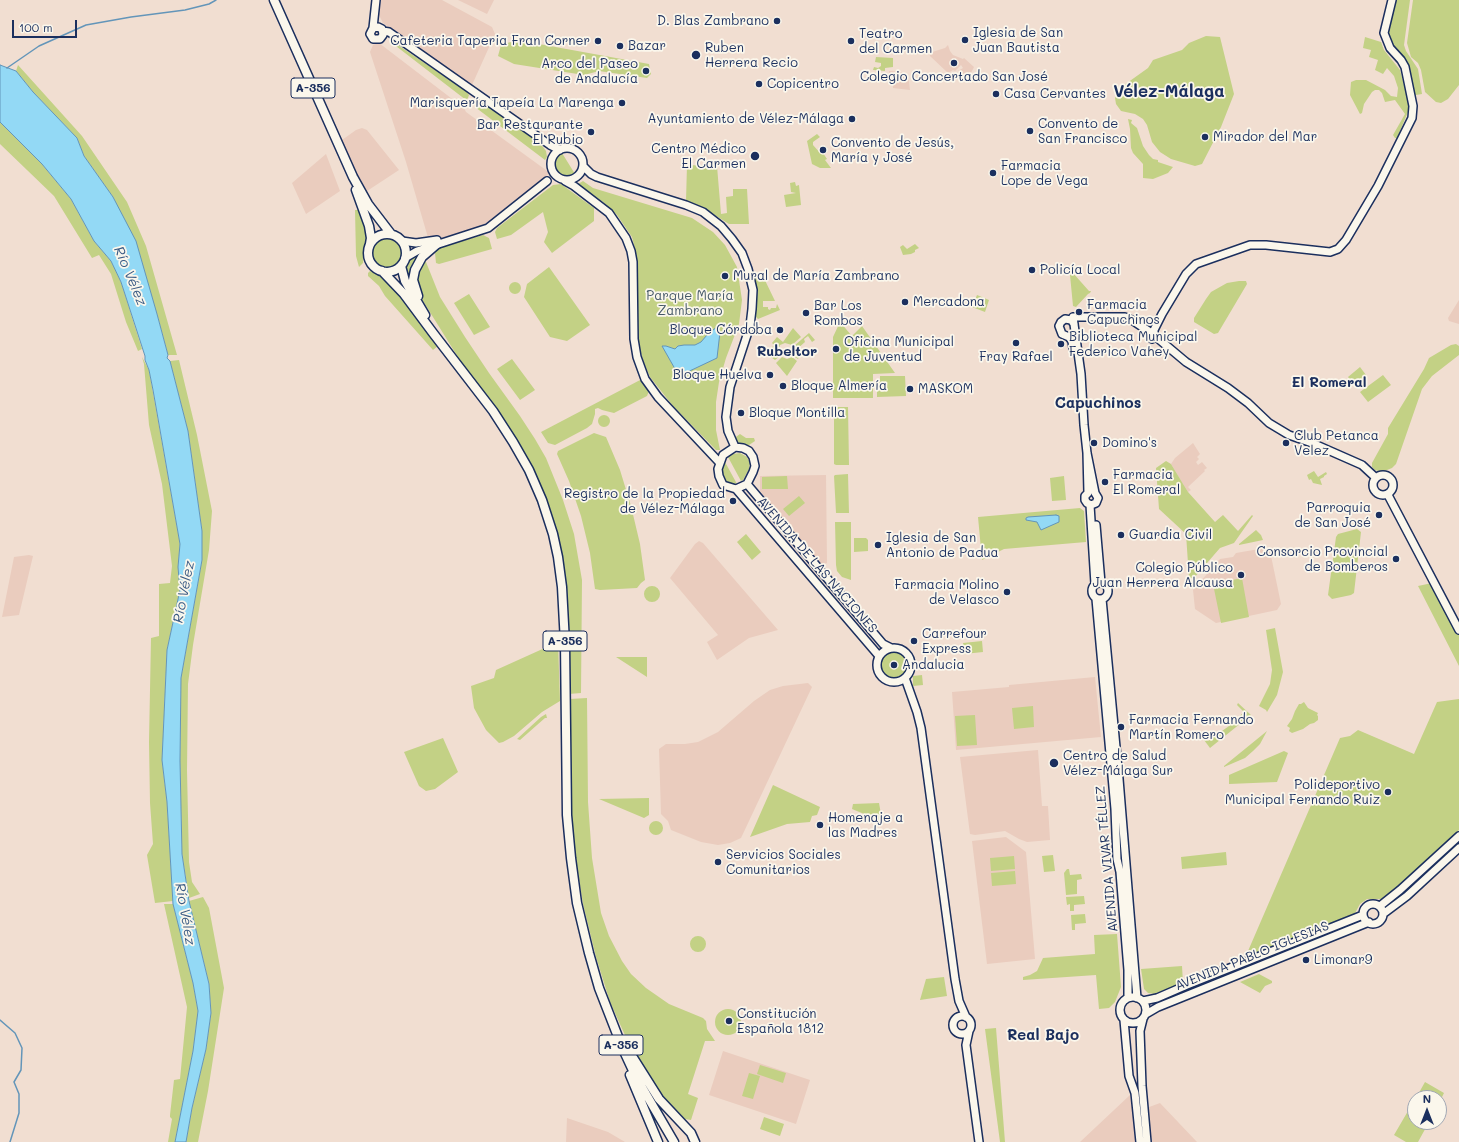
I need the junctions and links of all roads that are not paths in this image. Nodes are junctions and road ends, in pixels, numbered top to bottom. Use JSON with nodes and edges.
{"nodes":[{"id":1,"x":274,"y":0,"type":"edge"},
{"id":2,"x":376,"y":0,"type":"edge"},
{"id":3,"x":1392,"y":0,"type":"edge"},
{"id":4,"x":537,"y":135,"type":"junction"},
{"id":5,"x":560,"y":150,"type":"junction"},
{"id":6,"x":552,"y":159,"type":"junction"},
{"id":7,"x":584,"y":167,"type":"junction"},
{"id":8,"x":555,"y":174,"type":"junction"},
{"id":9,"x":353,"y":177,"type":"junction"},
{"id":10,"x":565,"y":180,"type":"junction"},
{"id":11,"x":475,"y":233,"type":"junction"},
{"id":12,"x":391,"y":234,"type":"junction"},
{"id":13,"x":402,"y":241,"type":"junction"},
{"id":14,"x":437,"y":244,"type":"junction"},
{"id":15,"x":369,"y":245,"type":"junction"},
{"id":16,"x":403,"y":262,"type":"junction"},
{"id":17,"x":382,"y":271,"type":"junction"},
{"id":18,"x":431,"y":325,"type":"junction"},
{"id":19,"x":1074,"y":326,"type":"junction"},
{"id":20,"x":1152,"y":331,"type":"junction"},
{"id":21,"x":1066,"y":335,"type":"junction"},
{"id":22,"x":448,"y":352,"type":"junction"},
{"id":23,"x":1081,"y":391,"type":"junction"},
{"id":24,"x":734,"y":447,"type":"junction"},
{"id":25,"x":719,"y":462,"type":"junction"},
{"id":26,"x":1376,"y":478,"type":"junction"},
{"id":27,"x":747,"y":484,"type":"junction"},
{"id":28,"x":736,"y":489,"type":"junction"},
{"id":29,"x":1091,"y":493,"type":"junction"},
{"id":30,"x":1388,"y":495,"type":"junction"},
{"id":31,"x":1092,"y":505,"type":"junction"},
{"id":32,"x":1098,"y":583,"type":"junction"},
{"id":33,"x":1099,"y":599,"type":"junction"},
{"id":34,"x":1459,"y":630,"type":"edge"},
{"id":35,"x":891,"y":648,"type":"junction"},
{"id":36,"x":879,"y":656,"type":"junction"},
{"id":37,"x":905,"y":678,"type":"junction"},
{"id":38,"x":1459,"y":836,"type":"edge"},
{"id":39,"x":1459,"y":848,"type":"edge"},
{"id":40,"x":1380,"y":906,"type":"junction"},
{"id":41,"x":1384,"y":914,"type":"junction"},
{"id":42,"x":1363,"y":915,"type":"junction"},
{"id":43,"x":1369,"y":922,"type":"junction"},
{"id":44,"x":1128,"y":998,"type":"junction"},
{"id":45,"x":1140,"y":999,"type":"junction"},
{"id":46,"x":959,"y":1001,"type":"junction"},
{"id":47,"x":957,"y":1017,"type":"junction"},
{"id":48,"x":966,"y":1017,"type":"junction"},
{"id":49,"x":1144,"y":1017,"type":"junction"},
{"id":50,"x":1124,"y":1020,"type":"junction"},
{"id":51,"x":614,"y":1028,"type":"junction"},
{"id":52,"x":969,"y":1031,"type":"junction"},
{"id":53,"x":957,"y":1032,"type":"junction"},
{"id":54,"x":966,"y":1045,"type":"junction"},
{"id":55,"x":622,"y":1047,"type":"junction"},
{"id":56,"x":658,"y":1142,"type":"edge"},
{"id":57,"x":674,"y":1142,"type":"edge"},
{"id":58,"x":696,"y":1142,"type":"edge"},
{"id":59,"x":979,"y":1142,"type":"edge"},
{"id":60,"x":1140,"y":1142,"type":"edge"},
{"id":61,"x":1147,"y":1142,"type":"edge"}],
"edges":[{"from":1,"to":9,"type":"main road","number":"A-356"},
{"from":2,"to":4,"type":"street"},
{"from":3,"to":20,"type":"street"},
{"from":4,"to":5,"type":"street"},
{"from":4,"to":6,"type":"street"},
{"from":5,"to":6,"type":"street"},
{"from":5,"to":7,"type":"street"},
{"from":6,"to":8,"type":"street"},
{"from":7,"to":10,"type":"street"},
{"from":7,"to":24,"type":"street"},
{"from":8,"to":10,"type":"street"},
{"from":8,"to":11,"type":"street"},
{"from":9,"to":12,"type":"main road","number":"A-356"},
{"from":9,"to":15,"type":"main road","number":"A-356"},
{"from":10,"to":25,"type":"street"},
{"from":11,"to":13,"type":"street"},
{"from":11,"to":14,"type":"street"},
{"from":12,"to":13,"type":"main road","number":"A-356"},
{"from":12,"to":15,"type":"main road"},
{"from":13,"to":16,"type":"main road","number":"A-356"},
{"from":14,"to":16,"type":"street"},
{"from":14,"to":18,"type":"main road"},
{"from":15,"to":17,"type":"main road","number":"A-356"},
{"from":16,"to":17,"type":"main road"},
{"from":16,"to":18,"type":"main road","number":"A-356"},
{"from":17,"to":22,"type":"main road","number":"A-356"},
{"from":18,"to":22,"type":"main road","number":"A-356"},
{"from":19,"to":20,"type":"street"},
{"from":19,"to":21,"type":"street"},
{"from":19,"to":21,"type":"street"},
{"from":19,"to":23,"type":"street"},
{"from":20,"to":26,"type":"street"},
{"from":21,"to":23,"type":"street"},
{"from":22,"to":51,"type":"main road","number":"A-356"},
{"from":23,"to":29,"type":"street"},
{"from":24,"to":25,"type":"street"},
{"from":24,"to":27,"type":"street"},
{"from":25,"to":28,"type":"street"},
{"from":26,"to":30,"type":"street"},
{"from":26,"to":30,"type":"street"},
{"from":27,"to":28,"type":"street"},
{"from":27,"to":35,"type":"street","name":"AVENIDA DE LAS NACIONES"},
{"from":28,"to":36,"type":"street","name":"AVENIDA DE LAS NACIONES"},
{"from":29,"to":31,"type":"street"},
{"from":29,"to":31,"type":"street"},
{"from":30,"to":34,"type":"street"},
{"from":31,"to":32,"type":"street"},
{"from":32,"to":33,"type":"street"},
{"from":32,"to":33,"type":"street"},
{"from":33,"to":44,"type":"street","name":"AVENIDA VIVAR TÉLLEZ"},
{"from":33,"to":45,"type":"street","name":"AVENIDA VIVAR TÉLLEZ"},
{"from":35,"to":36,"type":"street"},
{"from":35,"to":37,"type":"street"},
{"from":36,"to":37,"type":"street"},
{"from":37,"to":46,"type":"street"},
{"from":38,"to":40,"type":"street"},
{"from":39,"to":41,"type":"street"},
{"from":40,"to":41,"type":"street"},
{"from":40,"to":42,"type":"street"},
{"from":41,"to":43,"type":"street"},
{"from":42,"to":43,"type":"street"},
{"from":42,"to":45,"type":"street","name":"AVENIDA PABLO IGLESIAS"},
{"from":43,"to":49,"type":"street","name":"AVENIDA PABLO IGLESIAS"},
{"from":44,"to":45,"type":"street"},
{"from":44,"to":50,"type":"street"},
{"from":45,"to":49,"type":"street"},
{"from":46,"to":47,"type":"street"},
{"from":46,"to":48,"type":"street"},
{"from":47,"to":48,"type":"street"},
{"from":47,"to":53,"type":"street"},
{"from":48,"to":52,"type":"street"},
{"from":49,"to":50,"type":"street"},
{"from":49,"to":61,"type":"street"},
{"from":50,"to":60,"type":"street"},
{"from":51,"to":55,"type":"main road","number":"A-356"},
{"from":51,"to":58,"type":"main road"},
{"from":52,"to":53,"type":"street"},
{"from":52,"to":54,"type":"street"},
{"from":53,"to":54,"type":"street"},
{"from":54,"to":59,"type":"street"},
{"from":55,"to":56,"type":"main road"},
{"from":55,"to":57,"type":"main road","number":"A-356"}]}
